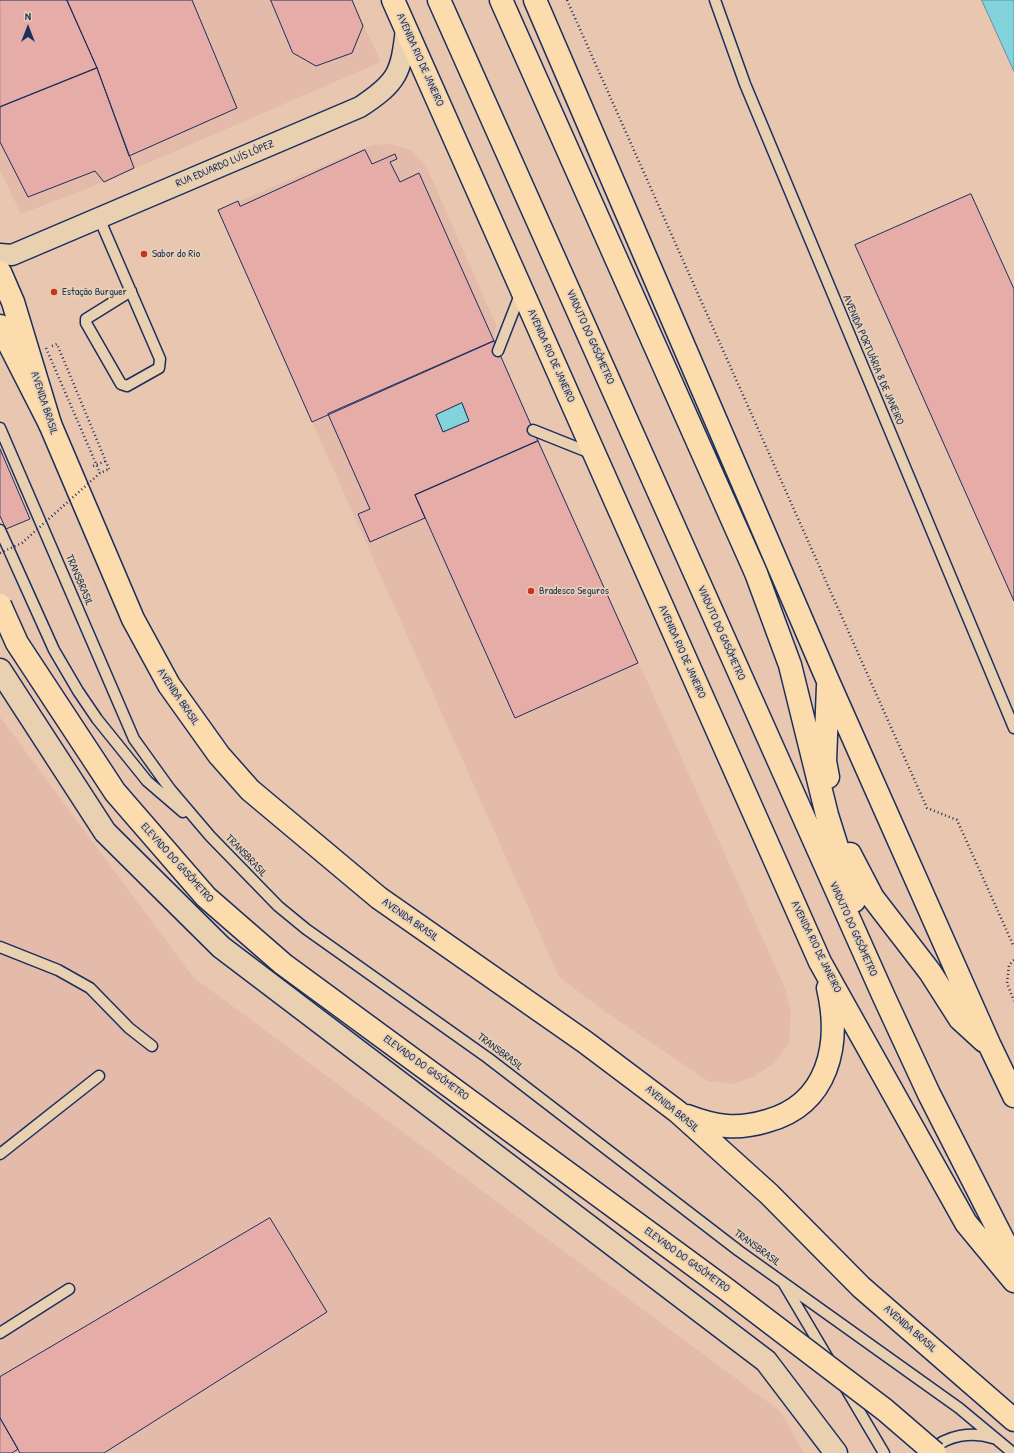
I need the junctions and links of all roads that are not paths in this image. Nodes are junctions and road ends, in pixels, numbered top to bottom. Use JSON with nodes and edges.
{"nodes":[{"id":1,"x":393,"y":0,"type":"edge"},
{"id":2,"x":439,"y":0,"type":"edge"},
{"id":3,"x":501,"y":0,"type":"edge"},
{"id":4,"x":535,"y":0,"type":"edge"},
{"id":5,"x":715,"y":0,"type":"edge"},
{"id":6,"x":406,"y":29,"type":"junction"},
{"id":7,"x":99,"y":218,"type":"junction"},
{"id":8,"x":0,"y":254,"type":"edge"},
{"id":9,"x":0,"y":272,"type":"edge"},
{"id":10,"x":522,"y":289,"type":"junction"},
{"id":11,"x":131,"y":291,"type":"junction"},
{"id":12,"x":0,"y":326,"type":"edge"},
{"id":13,"x":498,"y":352,"type":"dead end"},
{"id":14,"x":50,"y":424,"type":"junction"},
{"id":15,"x":0,"y":428,"type":"edge"},
{"id":16,"x":533,"y":430,"type":"dead end"},
{"id":17,"x":594,"y":454,"type":"junction"},
{"id":18,"x":0,"y":530,"type":"edge"},
{"id":19,"x":0,"y":605,"type":"edge"},
{"id":20,"x":0,"y":670,"type":"edge"},
{"id":21,"x":828,"y":681,"type":"junction"},
{"id":22,"x":1014,"y":728,"type":"edge"},
{"id":23,"x":210,"y":836,"type":"junction"},
{"id":24,"x":0,"y":947,"type":"edge"},
{"id":25,"x":820,"y":962,"type":"junction"},
{"id":26,"x":884,"y":997,"type":"junction"},
{"id":27,"x":152,"y":1046,"type":"dead end"},
{"id":28,"x":990,"y":1046,"type":"junction"},
{"id":29,"x":99,"y":1076,"type":"dead end"},
{"id":30,"x":1014,"y":1096,"type":"edge"},
{"id":31,"x":678,"y":1112,"type":"junction"},
{"id":32,"x":0,"y":1154,"type":"edge"},
{"id":33,"x":1014,"y":1261,"type":"edge"},
{"id":34,"x":782,"y":1280,"type":"junction"},
{"id":35,"x":1014,"y":1281,"type":"edge"},
{"id":36,"x":69,"y":1289,"type":"dead end"},
{"id":37,"x":0,"y":1333,"type":"edge"},
{"id":38,"x":1014,"y":1420,"type":"edge"},
{"id":39,"x":997,"y":1439,"type":"junction"},
{"id":40,"x":836,"y":1453,"type":"edge"},
{"id":41,"x":884,"y":1453,"type":"edge"},
{"id":42,"x":929,"y":1453,"type":"edge"},
{"id":43,"x":935,"y":1453,"type":"edge"},
{"id":44,"x":1013,"y":1453,"type":"edge"}],
"edges":[{"from":1,"to":6,"type":"highway","name":"AVENIDA RIO DE JANEIRO"},
{"from":2,"to":26,"type":"highway","name":"VIADUTO DO GASÔMETRO"},
{"from":3,"to":26,"type":"highway"},
{"from":4,"to":21,"type":"highway"},
{"from":5,"to":22,"type":"lane","name":"AVENIDA PORTUÁRIA 8 DE JANEIRO"},
{"from":6,"to":7,"type":"street","name":"RUA EDUARDO LUÍS LÓPEZ"},
{"from":6,"to":10,"type":"highway","name":"AVENIDA RIO DE JANEIRO"},
{"from":7,"to":8,"type":"street","name":"RUA EDUARDO LUÍS LÓPEZ"},
{"from":7,"to":11,"type":"lane"},
{"from":9,"to":14,"type":"highway","name":"AVENIDA BRASIL"},
{"from":10,"to":13,"type":"lane"},
{"from":10,"to":17,"type":"highway","name":"AVENIDA RIO DE JANEIRO"},
{"from":11,"to":11,"type":"lane"},
{"from":12,"to":14,"type":"highway"},
{"from":14,"to":31,"type":"highway","name":"AVENIDA BRASIL"},
{"from":15,"to":23,"type":"lane","name":"TRANSBRASIL"},
{"from":16,"to":17,"type":"lane"},
{"from":17,"to":25,"type":"highway","name":"AVENIDA RIO DE JANEIRO"},
{"from":18,"to":23,"type":"lane","name":"TRANSBRASIL"},
{"from":19,"to":43,"type":"highway","name":"ELEVADO DO GASÔMETRO","bridge":true},
{"from":20,"to":40,"type":"main road"},
{"from":21,"to":28,"type":"highway"},
{"from":21,"to":28,"type":"highway"},
{"from":23,"to":34,"type":"lane","name":"TRANSBRASIL"},
{"from":24,"to":27,"type":"lane"},
{"from":25,"to":31,"type":"highway"},
{"from":25,"to":35,"type":"highway","name":"AVENIDA RIO DE JANEIRO"},
{"from":26,"to":33,"type":"highway","name":"VIADUTO DO GASÔMETRO"},
{"from":28,"to":30,"type":"highway"},
{"from":29,"to":32,"type":"lane"},
{"from":31,"to":38,"type":"highway","name":"AVENIDA BRASIL"},
{"from":34,"to":39,"type":"lane","name":"TRANSBRASIL"},
{"from":34,"to":41,"type":"lane"},
{"from":36,"to":37,"type":"lane"},
{"from":39,"to":42,"type":"lane"},
{"from":39,"to":44,"type":"lane","name":"TRANSBRASIL"}]}
